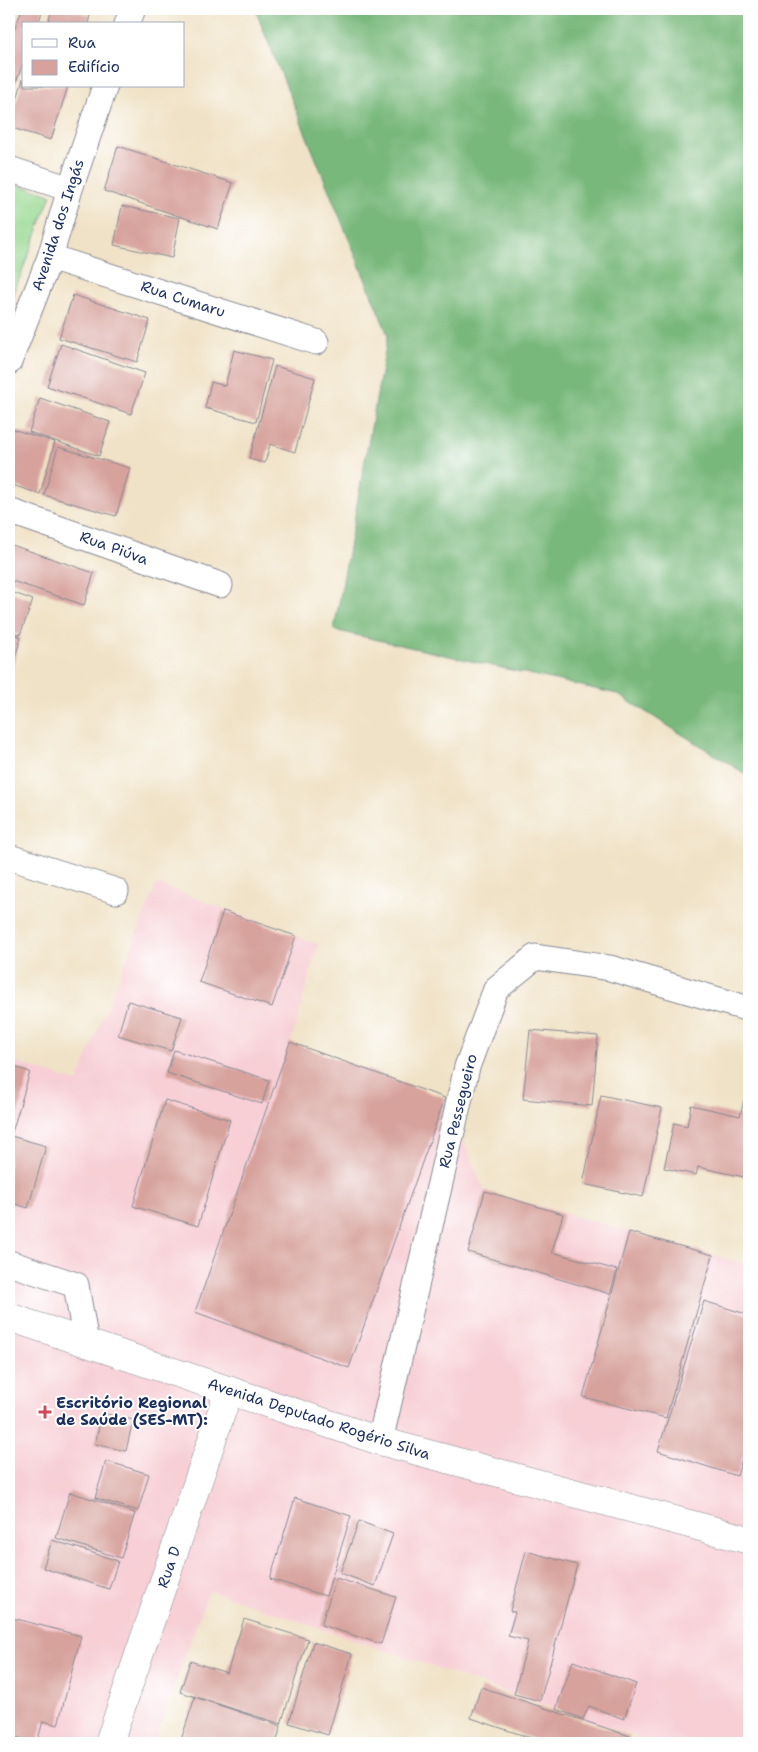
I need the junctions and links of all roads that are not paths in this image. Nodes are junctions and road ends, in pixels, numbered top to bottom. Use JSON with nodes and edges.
{"nodes":[{"id":1,"x":132,"y":9,"type":"edge"},
{"id":2,"x":128,"y":22,"type":"edge"},
{"id":3,"x":104,"y":88,"type":"edge"},
{"id":4,"x":9,"y":169,"type":"edge"},
{"id":5,"x":70,"y":189,"type":"junction"},
{"id":6,"x":50,"y":257,"type":"junction"},
{"id":7,"x":316,"y":342,"type":"dead end"},
{"id":8,"x":9,"y":362,"type":"edge"},
{"id":9,"x":9,"y":511,"type":"edge"},
{"id":10,"x":220,"y":586,"type":"dead end"},
{"id":11,"x":9,"y":857,"type":"edge"},
{"id":12,"x":116,"y":891,"type":"dead end"},
{"id":13,"x":749,"y":1009,"type":"edge"},
{"id":14,"x":9,"y":1263,"type":"edge"},
{"id":15,"x":9,"y":1317,"type":"edge"},
{"id":16,"x":86,"y":1343,"type":"junction"},
{"id":17,"x":229,"y":1390,"type":"junction"},
{"id":18,"x":380,"y":1441,"type":"junction"},
{"id":19,"x":749,"y":1540,"type":"edge"},
{"id":20,"x":109,"y":1743,"type":"edge"}],
"edges":[{"from":1,"to":2,"type":"street"},
{"from":3,"to":5,"type":"street","name":"Avenida dos Ingás"},
{"from":4,"to":5,"type":"street"},
{"from":5,"to":6,"type":"street","name":"Avenida dos Ingás"},
{"from":6,"to":7,"type":"street","name":"Rua Cumaru"},
{"from":6,"to":8,"type":"street","name":"Avenida dos Ingás"},
{"from":9,"to":10,"type":"street","name":"Rua Piúva"},
{"from":11,"to":12,"type":"street"},
{"from":13,"to":18,"type":"street","name":"Rua Pessegueiro"},
{"from":14,"to":16,"type":"street"},
{"from":15,"to":16,"type":"street","name":"Avenida Deputado Rogério Silva"},
{"from":16,"to":17,"type":"street","name":"Avenida Deputado Rogério Silva"},
{"from":17,"to":18,"type":"street","name":"Avenida Deputado Rogério Silva"},
{"from":17,"to":20,"type":"street","name":"Rua D"},
{"from":18,"to":19,"type":"street","name":"Avenida Deputado Rogério Silva"}]}
